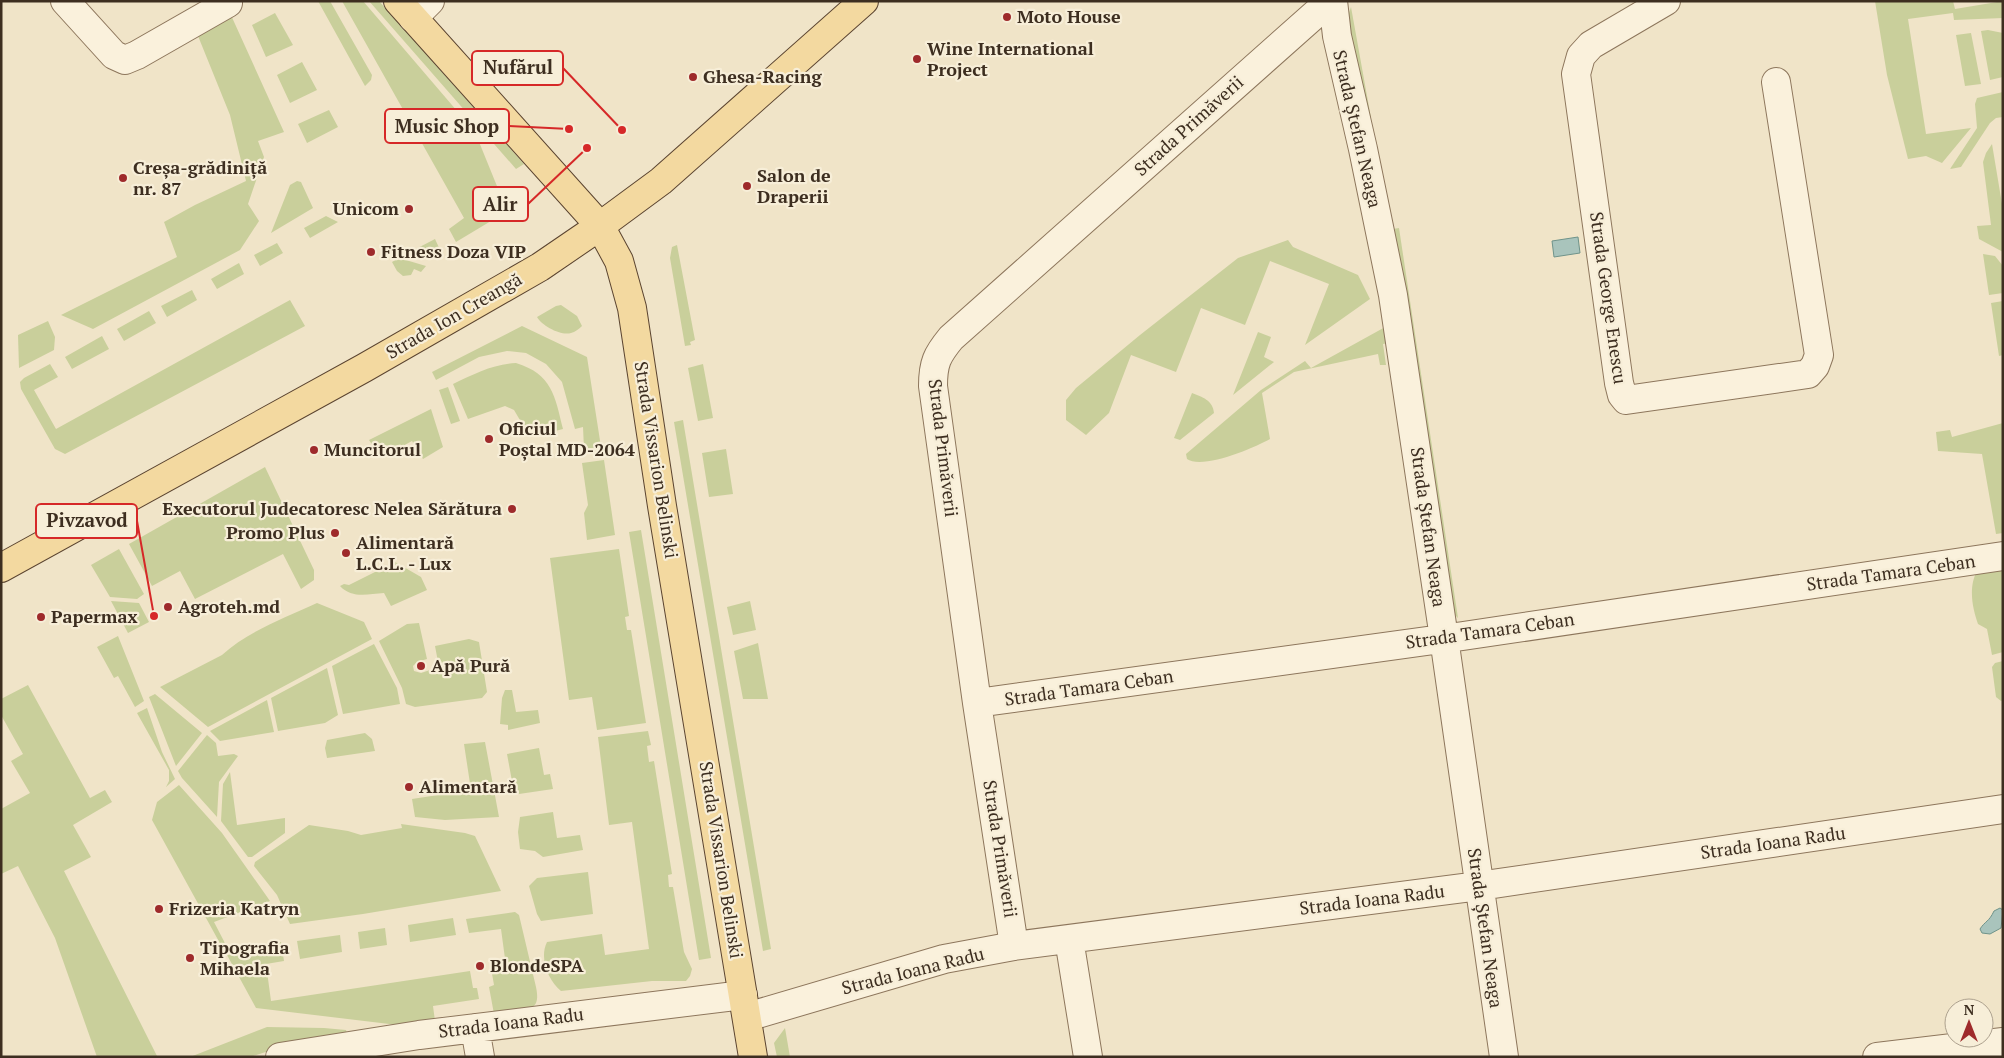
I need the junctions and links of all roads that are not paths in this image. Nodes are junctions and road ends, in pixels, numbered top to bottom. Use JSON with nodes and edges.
{"nodes":[{"id":1,"x":64,"y":1,"type":"edge"},
{"id":2,"x":864,"y":1,"type":"edge"},
{"id":3,"x":1331,"y":1,"type":"edge"},
{"id":4,"x":1666,"y":1,"type":"edge"},
{"id":5,"x":228,"y":2,"type":"dead end"},
{"id":6,"x":414,"y":7,"type":"edge"},
{"id":7,"x":1776,"y":82,"type":"dead end"},
{"id":8,"x":600,"y":226,"type":"junction"},
{"id":9,"x":2003,"y":556,"type":"edge"},
{"id":10,"x":1,"y":568,"type":"edge"},
{"id":11,"x":1444,"y":638,"type":"junction"},
{"id":12,"x":978,"y":703,"type":"junction"},
{"id":13,"x":2003,"y":809,"type":"edge"},
{"id":14,"x":1479,"y":886,"type":"junction"},
{"id":15,"x":1069,"y":939,"type":"junction"},
{"id":16,"x":1014,"y":946,"type":"junction"},
{"id":17,"x":745,"y":1006,"type":"junction"},
{"id":18,"x":475,"y":1028,"type":"junction"},
{"id":19,"x":2003,"y":1042,"type":"edge"},
{"id":20,"x":280,"y":1057,"type":"edge"},
{"id":21,"x":480,"y":1057,"type":"edge"},
{"id":22,"x":753,"y":1057,"type":"edge"},
{"id":23,"x":1088,"y":1057,"type":"edge"},
{"id":24,"x":1504,"y":1057,"type":"edge"},
{"id":25,"x":1877,"y":1057,"type":"edge"}],
"edges":[{"from":1,"to":5,"type":"street"},
{"from":2,"to":8,"type":"main road","name":"Strada Ion Creangă"},
{"from":3,"to":11,"type":"street","name":"Strada Ștefan Neaga"},
{"from":3,"to":12,"type":"street","name":"Strada Primăverii"},
{"from":4,"to":7,"type":"street","name":"Strada George Enescu"},
{"from":6,"to":8,"type":"main road","name":"Strada Vissarion Belinski"},
{"from":8,"to":10,"type":"main road","name":"Strada Ion Creangă"},
{"from":8,"to":17,"type":"main road","name":"Strada Vissarion Belinski"},
{"from":9,"to":11,"type":"street","name":"Strada Tamara Ceban"},
{"from":11,"to":12,"type":"street","name":"Strada Tamara Ceban"},
{"from":11,"to":14,"type":"street","name":"Strada Ștefan Neaga"},
{"from":12,"to":16,"type":"street","name":"Strada Primăverii"},
{"from":13,"to":14,"type":"street","name":"Strada Ioana Radu"},
{"from":14,"to":15,"type":"street","name":"Strada Ioana Radu"},
{"from":14,"to":24,"type":"street","name":"Strada Ștefan Neaga"},
{"from":15,"to":16,"type":"street","name":"Strada Ioana Radu"},
{"from":15,"to":23,"type":"street"},
{"from":16,"to":17,"type":"street","name":"Strada Ioana Radu"},
{"from":17,"to":18,"type":"street","name":"Strada Ioana Radu"},
{"from":17,"to":22,"type":"main road","name":"Strada Vissarion Belinski"},
{"from":18,"to":20,"type":"street","name":"Strada Ioana Radu"},
{"from":18,"to":21,"type":"street"},
{"from":19,"to":25,"type":"street"}]}
